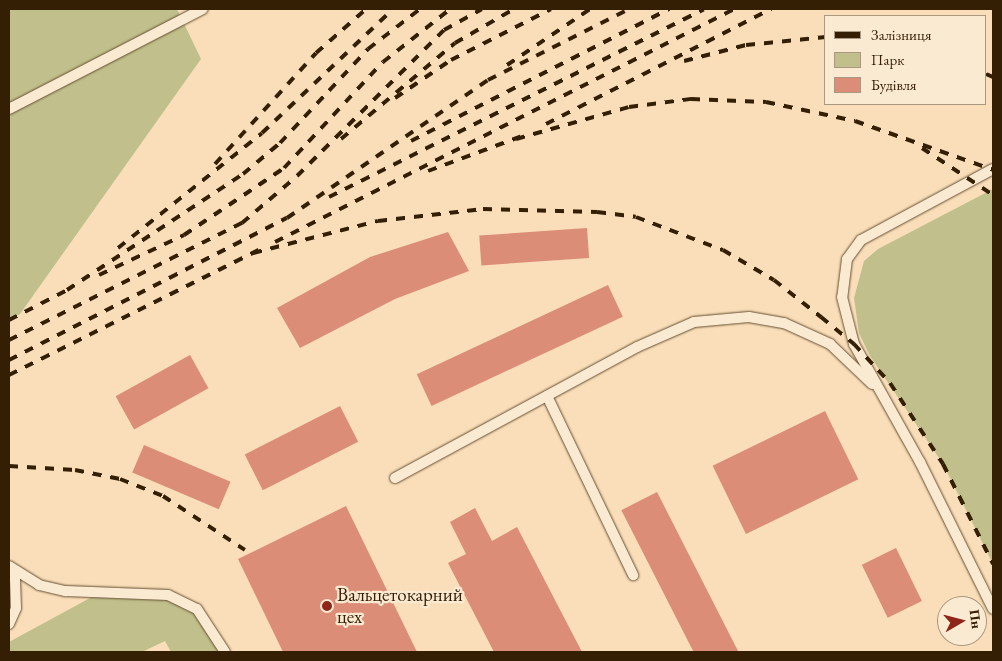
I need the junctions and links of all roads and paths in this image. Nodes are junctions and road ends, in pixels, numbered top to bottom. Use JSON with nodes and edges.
{"nodes":[{"id":1,"x":197,"y":10,"type":"edge"},
{"id":2,"x":9,"y":109,"type":"edge"},
{"id":3,"x":993,"y":169,"type":"edge"},
{"id":4,"x":878,"y":390,"type":"junction"},
{"id":5,"x":547,"y":396,"type":"junction"},
{"id":6,"x":395,"y":478,"type":"dead end"},
{"id":7,"x":12,"y":570,"type":"edge"},
{"id":8,"x":633,"y":575,"type":"dead end"},
{"id":9,"x":993,"y":608,"type":"edge"},
{"id":10,"x":9,"y":624,"type":"edge"},
{"id":11,"x":225,"y":652,"type":"edge"}],
"edges":[{"from":1,"to":2,"type":"lane"},
{"from":3,"to":4,"type":"lane"},
{"from":4,"to":5,"type":"lane"},
{"from":4,"to":9,"type":"lane"},
{"from":5,"to":6,"type":"lane"},
{"from":5,"to":8,"type":"lane"},
{"from":7,"to":10,"type":"lane"},
{"from":7,"to":11,"type":"lane"}]}
